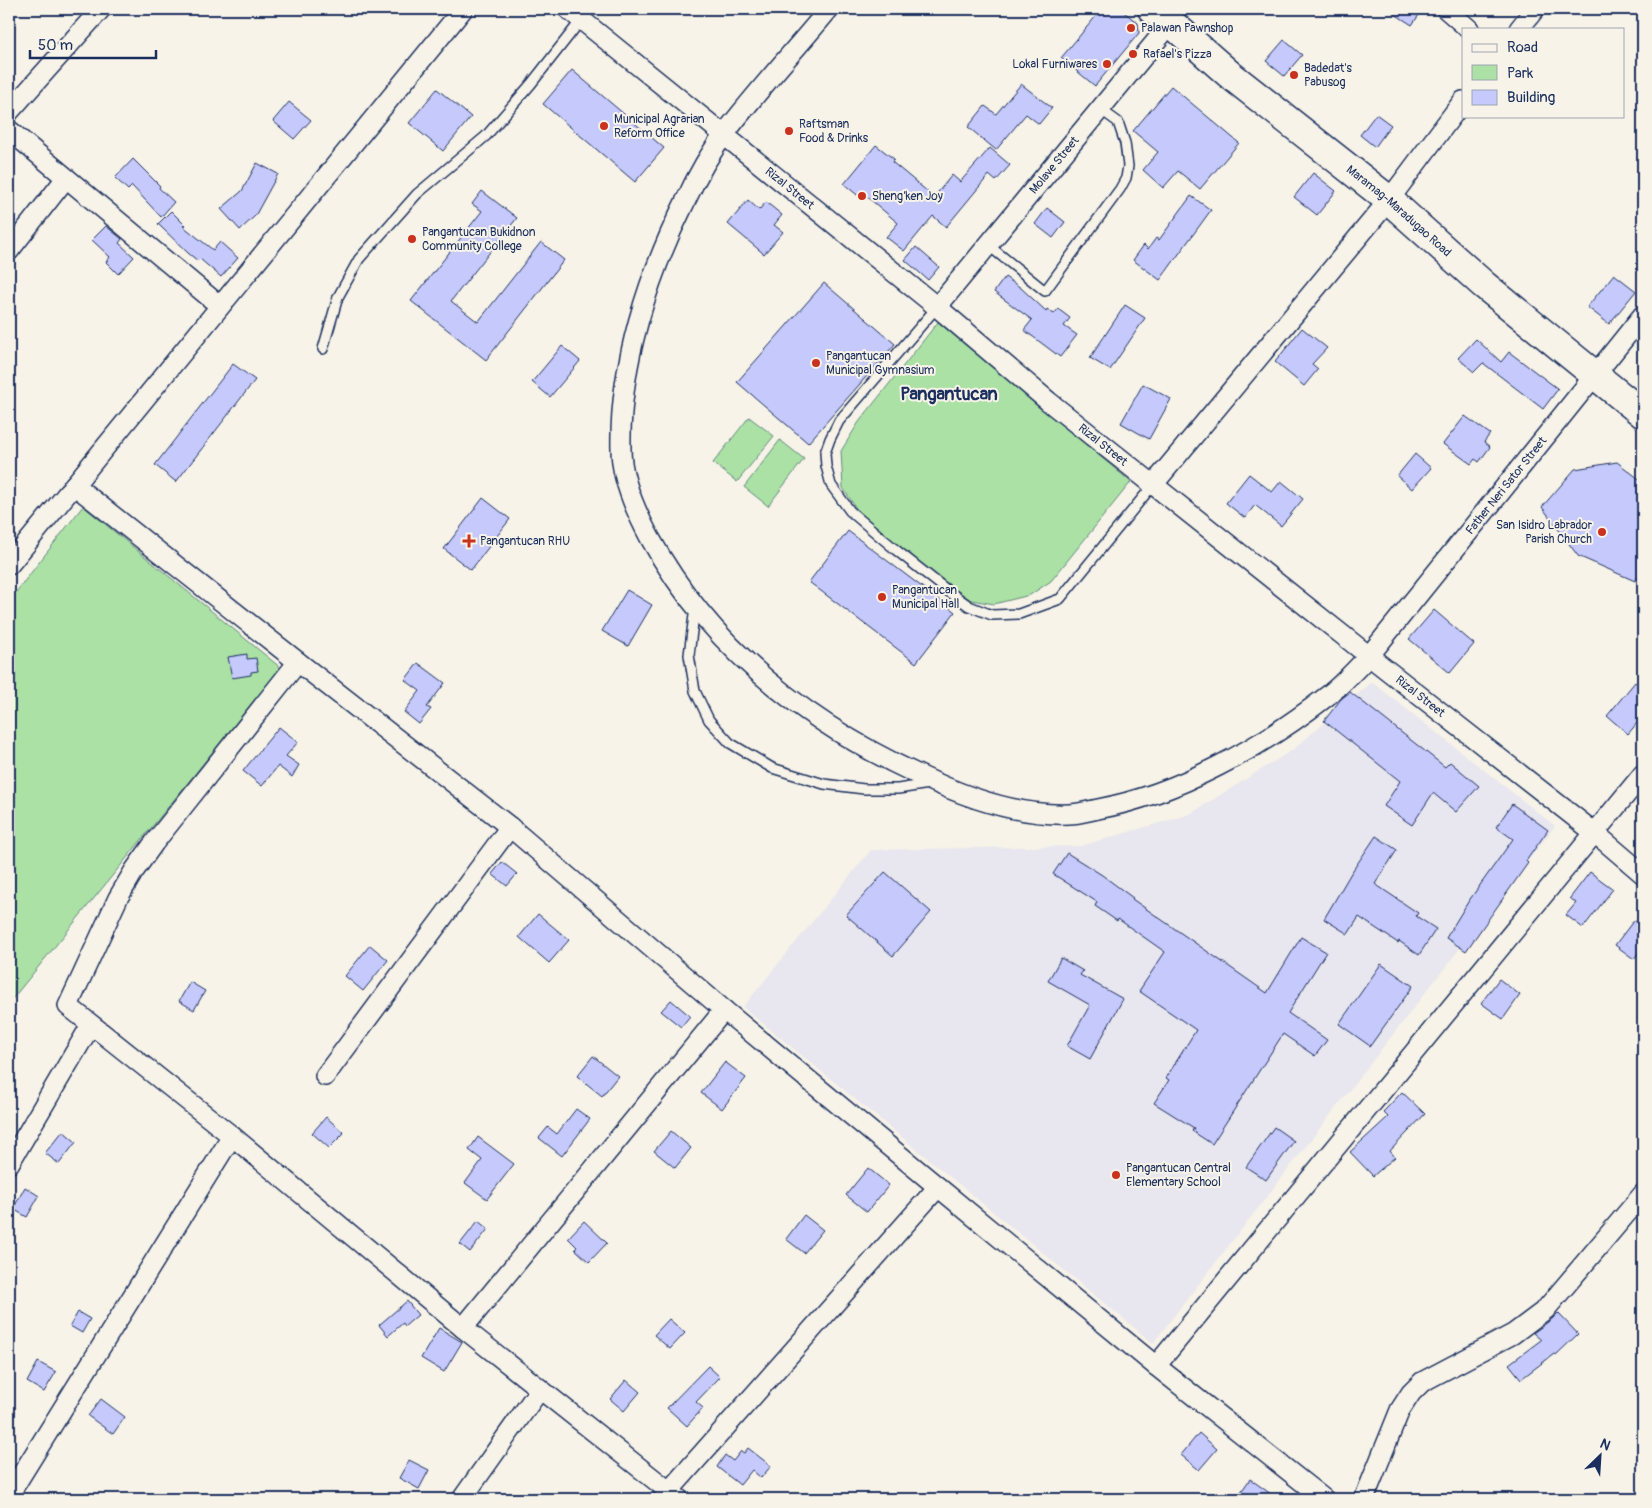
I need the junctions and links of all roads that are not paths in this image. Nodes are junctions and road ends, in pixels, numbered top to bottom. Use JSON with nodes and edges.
{"nodes":[{"id":1,"x":101,"y":9,"type":"edge"},
{"id":2,"x":464,"y":9,"type":"edge"},
{"id":3,"x":829,"y":9,"type":"edge"},
{"id":4,"x":1446,"y":9,"type":"edge"},
{"id":5,"x":1535,"y":9,"type":"edge"},
{"id":6,"x":575,"y":14,"type":"edge"},
{"id":7,"x":1161,"y":16,"type":"edge"},
{"id":8,"x":1468,"y":28,"type":"edge"},
{"id":9,"x":1520,"y":28,"type":"edge"},
{"id":10,"x":1462,"y":103,"type":"edge"},
{"id":11,"x":1100,"y":109,"type":"junction"},
{"id":12,"x":9,"y":112,"type":"edge"},
{"id":13,"x":9,"y":130,"type":"edge"},
{"id":14,"x":724,"y":134,"type":"junction"},
{"id":15,"x":66,"y":178,"type":"junction"},
{"id":16,"x":1389,"y":200,"type":"junction"},
{"id":17,"x":988,"y":245,"type":"junction"},
{"id":18,"x":9,"y":251,"type":"edge"},
{"id":19,"x":220,"y":306,"type":"junction"},
{"id":20,"x":936,"y":307,"type":"junction"},
{"id":21,"x":1643,"y":315,"type":"edge"},
{"id":22,"x":323,"y":349,"type":"dead end"},
{"id":23,"x":1595,"y":375,"type":"junction"},
{"id":24,"x":1643,"y":414,"type":"edge"},
{"id":25,"x":74,"y":485,"type":"junction"},
{"id":26,"x":1153,"y":485,"type":"junction"},
{"id":27,"x":9,"y":565,"type":"edge"},
{"id":28,"x":695,"y":607,"type":"junction"},
{"id":29,"x":1369,"y":656,"type":"junction"},
{"id":30,"x":298,"y":662,"type":"junction"},
{"id":31,"x":1643,"y":774,"type":"edge"},
{"id":32,"x":935,"y":783,"type":"junction"},
{"id":33,"x":510,"y":827,"type":"junction"},
{"id":34,"x":1595,"y":833,"type":"junction"},
{"id":35,"x":1643,"y":874,"type":"edge"},
{"id":36,"x":724,"y":1010,"type":"junction"},
{"id":37,"x":92,"y":1025,"type":"junction"},
{"id":38,"x":325,"y":1076,"type":"dead end"},
{"id":39,"x":232,"y":1136,"type":"junction"},
{"id":40,"x":9,"y":1164,"type":"edge"},
{"id":41,"x":938,"y":1187,"type":"junction"},
{"id":42,"x":1643,"y":1194,"type":"edge"},
{"id":43,"x":463,"y":1328,"type":"junction"},
{"id":44,"x":1156,"y":1366,"type":"junction"},
{"id":45,"x":540,"y":1388,"type":"junction"},
{"id":46,"x":9,"y":1495,"type":"edge"},
{"id":47,"x":670,"y":1496,"type":"edge"},
{"id":48,"x":462,"y":1499,"type":"edge"},
{"id":49,"x":1324,"y":1499,"type":"edge"},
{"id":50,"x":1364,"y":1499,"type":"edge"}],
"edges":[{"from":1,"to":12,"type":"street"},
{"from":2,"to":19,"type":"street"},
{"from":3,"to":14,"type":"street","name":"Father Neri Sator Street"},
{"from":4,"to":8,"type":"street"},
{"from":5,"to":9,"type":"street"},
{"from":6,"to":14,"type":"street","name":"Rizal Street"},
{"from":6,"to":22,"type":"lane"},
{"from":7,"to":11,"type":"street","name":"Molave Street"},
{"from":7,"to":16,"type":"main road","name":"Maramag-Maradugao Road"},
{"from":10,"to":16,"type":"street"},
{"from":11,"to":17,"type":"street","name":"Molave Street"},
{"from":11,"to":17,"type":"lane"},
{"from":13,"to":15,"type":"street"},
{"from":14,"to":20,"type":"street","name":"Rizal Street"},
{"from":14,"to":28,"type":"street","name":"Father Neri Sator Street"},
{"from":15,"to":18,"type":"street"},
{"from":15,"to":19,"type":"street"},
{"from":16,"to":23,"type":"main road","name":"Maramag-Maradugao Road"},
{"from":16,"to":26,"type":"street"},
{"from":17,"to":20,"type":"street","name":"Molave Street"},
{"from":19,"to":25,"type":"street"},
{"from":20,"to":26,"type":"street","name":"Rizal Street"},
{"from":20,"to":26,"type":"lane"},
{"from":21,"to":23,"type":"street","name":"Father Neri Sator Street"},
{"from":23,"to":24,"type":"main road","name":"Maramag-Maradugao Road"},
{"from":23,"to":29,"type":"street","name":"Father Neri Sator Street"},
{"from":25,"to":27,"type":"street"},
{"from":25,"to":30,"type":"street"},
{"from":26,"to":29,"type":"street","name":"Rizal Street"},
{"from":28,"to":32,"type":"street","name":"Father Neri Sator Street"},
{"from":28,"to":32,"type":"lane"},
{"from":29,"to":32,"type":"street","name":"Father Neri Sator Street"},
{"from":29,"to":34,"type":"street","name":"Rizal Street"},
{"from":30,"to":33,"type":"street"},
{"from":30,"to":37,"type":"street"},
{"from":31,"to":34,"type":"street"},
{"from":33,"to":36,"type":"street"},
{"from":33,"to":38,"type":"street"},
{"from":34,"to":35,"type":"street","name":"Rizal Street"},
{"from":34,"to":44,"type":"street"},
{"from":36,"to":41,"type":"street"},
{"from":36,"to":43,"type":"street"},
{"from":37,"to":39,"type":"street"},
{"from":37,"to":40,"type":"street"},
{"from":39,"to":43,"type":"street"},
{"from":39,"to":46,"type":"street"},
{"from":41,"to":44,"type":"street"},
{"from":41,"to":47,"type":"street"},
{"from":42,"to":50,"type":"street"},
{"from":43,"to":45,"type":"street"},
{"from":44,"to":49,"type":"street"},
{"from":45,"to":47,"type":"street"},
{"from":45,"to":48,"type":"street"}]}
